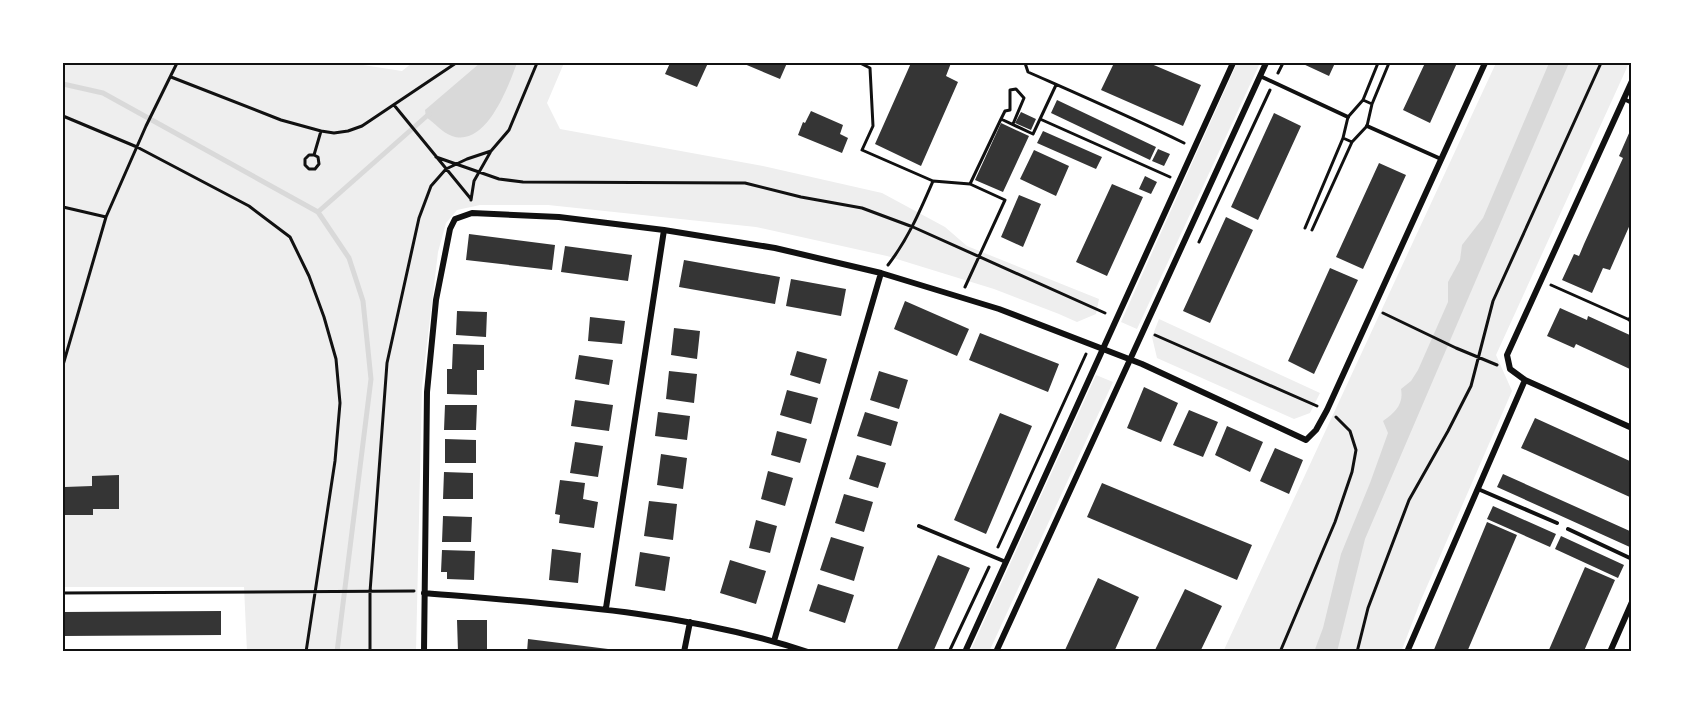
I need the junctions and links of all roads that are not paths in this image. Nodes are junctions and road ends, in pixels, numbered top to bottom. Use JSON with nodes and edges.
{"nodes":[{"id":1,"x":1233,"y":63,"type":"edge"},
{"id":2,"x":1266,"y":63,"type":"edge"},
{"id":3,"x":1485,"y":63,"type":"edge"},
{"id":4,"x":1260,"y":76,"type":"junction"},
{"id":5,"x":1632,"y":81,"type":"edge"},
{"id":6,"x":1624,"y":99,"type":"junction"},
{"id":7,"x":1632,"y":103,"type":"edge"},
{"id":8,"x":1348,"y":117,"type":"road end"},
{"id":9,"x":1367,"y":126,"type":"road end"},
{"id":10,"x":1441,"y":159,"type":"junction"},
{"id":11,"x":664,"y":230,"type":"junction"},
{"id":12,"x":881,"y":273,"type":"junction"},
{"id":13,"x":1102,"y":349,"type":"junction"},
{"id":14,"x":1129,"y":359,"type":"junction"},
{"id":15,"x":1525,"y":380,"type":"junction"},
{"id":16,"x":1632,"y":428,"type":"edge"},
{"id":17,"x":1477,"y":489,"type":"junction"},
{"id":18,"x":1557,"y":523,"type":"dead end"},
{"id":19,"x":919,"y":526,"type":"dead end"},
{"id":20,"x":1568,"y":529,"type":"dead end"},
{"id":21,"x":1632,"y":559,"type":"edge"},
{"id":22,"x":1006,"y":562,"type":"junction"},
{"id":23,"x":424,"y":593,"type":"junction"},
{"id":24,"x":1632,"y":602,"type":"edge"},
{"id":25,"x":606,"y":608,"type":"junction"},
{"id":26,"x":690,"y":622,"type":"junction"},
{"id":27,"x":774,"y":641,"type":"junction"},
{"id":28,"x":424,"y":652,"type":"edge"},
{"id":29,"x":684,"y":652,"type":"edge"},
{"id":30,"x":808,"y":652,"type":"edge"},
{"id":31,"x":965,"y":652,"type":"edge"},
{"id":32,"x":996,"y":652,"type":"edge"},
{"id":33,"x":1407,"y":652,"type":"edge"},
{"id":34,"x":1610,"y":652,"type":"edge"}],
"edges":[{"from":1,"to":13,"type":"street"},
{"from":2,"to":4,"type":"street"},
{"from":3,"to":10,"type":"street"},
{"from":4,"to":8,"type":"lane"},
{"from":4,"to":14,"type":"street"},
{"from":5,"to":6,"type":"street"},
{"from":6,"to":7,"type":"lane"},
{"from":6,"to":15,"type":"street"},
{"from":9,"to":10,"type":"lane"},
{"from":10,"to":14,"type":"street"},
{"from":11,"to":12,"type":"street"},
{"from":11,"to":23,"type":"street"},
{"from":11,"to":25,"type":"street"},
{"from":12,"to":13,"type":"street"},
{"from":12,"to":27,"type":"street"},
{"from":13,"to":14,"type":"street"},
{"from":13,"to":22,"type":"street"},
{"from":14,"to":32,"type":"street"},
{"from":15,"to":16,"type":"street"},
{"from":15,"to":17,"type":"street"},
{"from":17,"to":18,"type":"lane"},
{"from":17,"to":33,"type":"street"},
{"from":19,"to":22,"type":"lane"},
{"from":20,"to":21,"type":"lane"},
{"from":22,"to":31,"type":"street"},
{"from":23,"to":25,"type":"street"},
{"from":23,"to":28,"type":"street"},
{"from":24,"to":34,"type":"street"},
{"from":25,"to":26,"type":"street"},
{"from":26,"to":27,"type":"street"},
{"from":26,"to":29,"type":"street"},
{"from":27,"to":30,"type":"street"}]}
